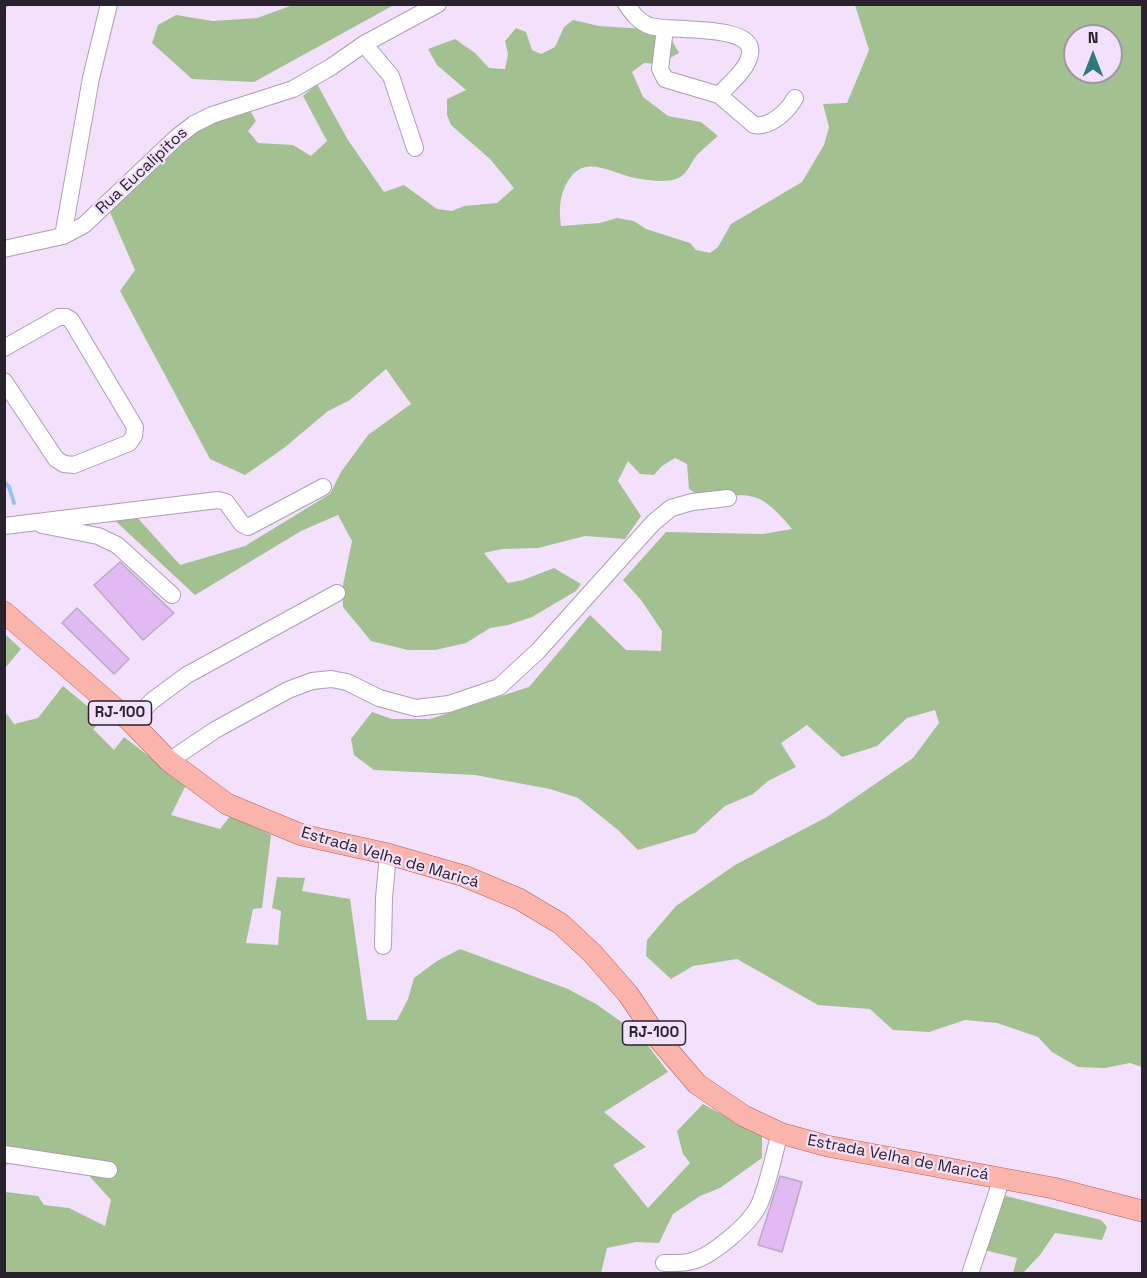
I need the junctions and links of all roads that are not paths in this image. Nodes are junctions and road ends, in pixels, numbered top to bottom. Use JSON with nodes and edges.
{"nodes":[{"id":1,"x":109,"y":4,"type":"edge"},
{"id":2,"x":438,"y":4,"type":"edge"},
{"id":3,"x":626,"y":4,"type":"edge"},
{"id":4,"x":665,"y":29,"type":"junction"},
{"id":5,"x":364,"y":44,"type":"junction"},
{"id":6,"x":719,"y":95,"type":"junction"},
{"id":7,"x":795,"y":98,"type":"dead end"},
{"id":8,"x":415,"y":148,"type":"dead end"},
{"id":9,"x":63,"y":236,"type":"junction"},
{"id":10,"x":4,"y":249,"type":"edge"},
{"id":11,"x":4,"y":348,"type":"edge"},
{"id":12,"x":4,"y":381,"type":"edge"},
{"id":13,"x":323,"y":487,"type":"dead end"},
{"id":14,"x":728,"y":498,"type":"dead end"},
{"id":15,"x":32,"y":522,"type":"junction"},
{"id":16,"x":4,"y":526,"type":"edge"},
{"id":17,"x":337,"y":593,"type":"dead end"},
{"id":18,"x":172,"y":595,"type":"dead end"},
{"id":19,"x":4,"y":612,"type":"edge"},
{"id":20,"x":131,"y":722,"type":"junction"},
{"id":21,"x":169,"y":761,"type":"junction"},
{"id":22,"x":387,"y":854,"type":"junction"},
{"id":23,"x":383,"y":946,"type":"dead end"},
{"id":24,"x":780,"y":1133,"type":"junction"},
{"id":25,"x":4,"y":1154,"type":"edge"},
{"id":26,"x":109,"y":1170,"type":"dead end"},
{"id":27,"x":1002,"y":1178,"type":"junction"},
{"id":28,"x":1143,"y":1211,"type":"edge"},
{"id":29,"x":663,"y":1263,"type":"dead end"},
{"id":30,"x":970,"y":1274,"type":"edge"}],
"edges":[{"from":1,"to":9,"type":"street"},
{"from":2,"to":5,"type":"street","name":"Rua Eucalipitos"},
{"from":3,"to":4,"type":"street"},
{"from":4,"to":6,"type":"street"},
{"from":4,"to":6,"type":"street"},
{"from":5,"to":8,"type":"street"},
{"from":5,"to":9,"type":"street","name":"Rua Eucalipitos"},
{"from":6,"to":7,"type":"street"},
{"from":9,"to":10,"type":"street","name":"Rua Eucalipitos"},
{"from":11,"to":12,"type":"street"},
{"from":13,"to":15,"type":"street"},
{"from":14,"to":21,"type":"street"},
{"from":15,"to":16,"type":"street"},
{"from":15,"to":18,"type":"street"},
{"from":17,"to":20,"type":"street"},
{"from":19,"to":20,"type":"main road","name":"Estrada Velha de Maricá","number":"RJ-100"},
{"from":20,"to":21,"type":"main road","name":"Estrada Velha de Maricá","number":"RJ-100"},
{"from":21,"to":22,"type":"main road","name":"Estrada Velha de Maricá","number":"RJ-100"},
{"from":22,"to":23,"type":"street"},
{"from":22,"to":24,"type":"main road","name":"Estrada Velha de Maricá","number":"RJ-100"},
{"from":24,"to":27,"type":"main road","name":"Estrada Velha de Maricá","number":"RJ-100"},
{"from":24,"to":29,"type":"street"},
{"from":25,"to":26,"type":"street"},
{"from":27,"to":28,"type":"main road","name":"Estrada Velha de Maricá","number":"RJ-100"},
{"from":27,"to":30,"type":"street"}]}
